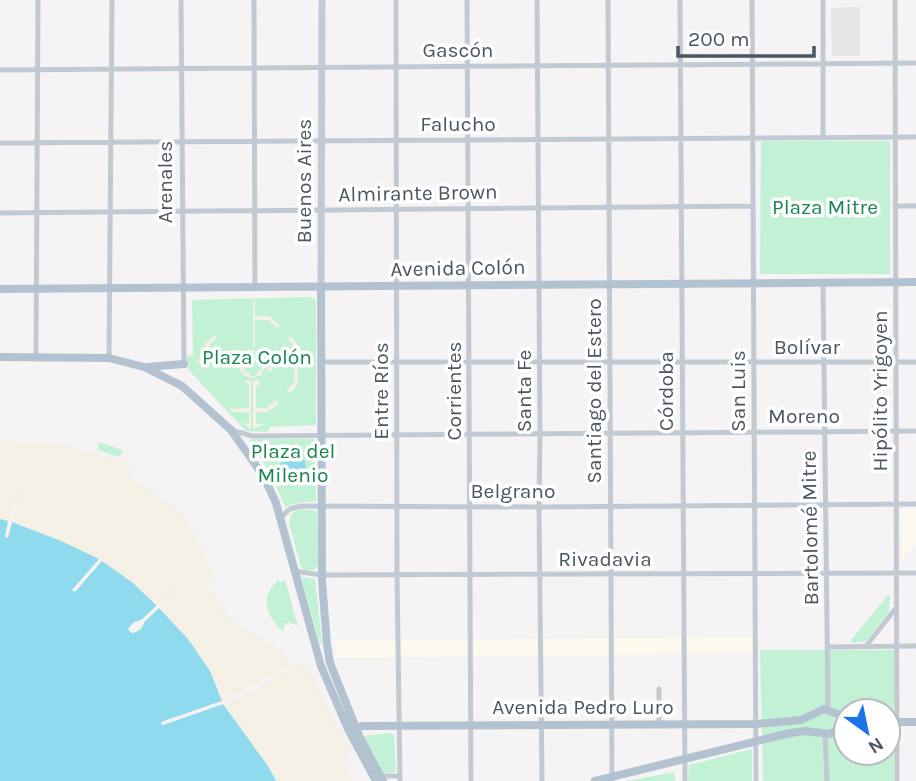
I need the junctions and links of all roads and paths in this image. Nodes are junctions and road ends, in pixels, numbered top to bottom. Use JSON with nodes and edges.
{"nodes":[{"id":1,"x":37,"y":0,"type":"edge"},
{"id":2,"x":112,"y":0,"type":"edge"},
{"id":3,"x":181,"y":0,"type":"edge"},
{"id":4,"x":254,"y":0,"type":"edge"},
{"id":5,"x":322,"y":0,"type":"edge"},
{"id":6,"x":396,"y":0,"type":"edge"},
{"id":7,"x":467,"y":0,"type":"edge"},
{"id":8,"x":537,"y":0,"type":"edge"},
{"id":9,"x":608,"y":0,"type":"edge"},
{"id":10,"x":680,"y":0,"type":"edge"},
{"id":11,"x":752,"y":0,"type":"edge"},
{"id":12,"x":823,"y":0,"type":"edge"},
{"id":13,"x":895,"y":0,"type":"edge"},
{"id":14,"x":895,"y":63,"type":"junction"},
{"id":15,"x":916,"y":63,"type":"edge"},
{"id":16,"x":752,"y":64,"type":"junction"},
{"id":17,"x":823,"y":64,"type":"junction"},
{"id":18,"x":609,"y":65,"type":"junction"},
{"id":19,"x":680,"y":65,"type":"junction"},
{"id":20,"x":395,"y":66,"type":"junction"},
{"id":21,"x":467,"y":66,"type":"junction"},
{"id":22,"x":537,"y":66,"type":"junction"},
{"id":23,"x":321,"y":67,"type":"junction"},
{"id":24,"x":254,"y":68,"type":"junction"},
{"id":25,"x":38,"y":69,"type":"junction"},
{"id":26,"x":112,"y":69,"type":"junction"},
{"id":27,"x":180,"y":69,"type":"junction"},
{"id":28,"x":0,"y":70,"type":"edge"},
{"id":29,"x":753,"y":137,"type":"junction"},
{"id":30,"x":823,"y":137,"type":"junction"},
{"id":31,"x":895,"y":137,"type":"junction"},
{"id":32,"x":916,"y":137,"type":"edge"},
{"id":33,"x":681,"y":138,"type":"junction"},
{"id":34,"x":538,"y":139,"type":"junction"},
{"id":35,"x":609,"y":139,"type":"junction"},
{"id":36,"x":396,"y":140,"type":"junction"},
{"id":37,"x":468,"y":140,"type":"junction"},
{"id":38,"x":181,"y":141,"type":"junction"},
{"id":39,"x":254,"y":141,"type":"junction"},
{"id":40,"x":321,"y":141,"type":"junction"},
{"id":41,"x":111,"y":142,"type":"junction"},
{"id":42,"x":0,"y":143,"type":"edge"},
{"id":43,"x":39,"y":143,"type":"junction"},
{"id":44,"x":753,"y":206,"type":"junction"},
{"id":45,"x":895,"y":206,"type":"junction"},
{"id":46,"x":916,"y":206,"type":"edge"},
{"id":47,"x":609,"y":207,"type":"junction"},
{"id":48,"x":681,"y":207,"type":"junction"},
{"id":49,"x":468,"y":208,"type":"junction"},
{"id":50,"x":538,"y":208,"type":"junction"},
{"id":51,"x":396,"y":209,"type":"junction"},
{"id":52,"x":321,"y":210,"type":"junction"},
{"id":53,"x":254,"y":211,"type":"junction"},
{"id":54,"x":181,"y":212,"type":"junction"},
{"id":55,"x":0,"y":213,"type":"edge"},
{"id":56,"x":38,"y":213,"type":"junction"},
{"id":57,"x":110,"y":213,"type":"junction"},
{"id":58,"x":823,"y":282,"type":"junction"},
{"id":59,"x":895,"y":282,"type":"junction"},
{"id":60,"x":916,"y":282,"type":"edge"},
{"id":61,"x":682,"y":283,"type":"junction"},
{"id":62,"x":753,"y":283,"type":"junction"},
{"id":63,"x":539,"y":284,"type":"junction"},
{"id":64,"x":609,"y":284,"type":"junction"},
{"id":65,"x":469,"y":285,"type":"junction"},
{"id":66,"x":321,"y":286,"type":"junction"},
{"id":67,"x":396,"y":286,"type":"junction"},
{"id":68,"x":255,"y":287,"type":"junction"},
{"id":69,"x":110,"y":288,"type":"junction"},
{"id":70,"x":182,"y":288,"type":"junction"},
{"id":71,"x":0,"y":289,"type":"edge"},
{"id":72,"x":37,"y":289,"type":"junction"},
{"id":73,"x":36,"y":356,"type":"junction"},
{"id":74,"x":0,"y":357,"type":"edge"},
{"id":75,"x":109,"y":358,"type":"junction"},
{"id":76,"x":321,"y":362,"type":"junction"},
{"id":77,"x":397,"y":362,"type":"junction"},
{"id":78,"x":470,"y":362,"type":"junction"},
{"id":79,"x":539,"y":362,"type":"junction"},
{"id":80,"x":610,"y":362,"type":"junction"},
{"id":81,"x":895,"y":362,"type":"junction"},
{"id":82,"x":916,"y":362,"type":"edge"},
{"id":83,"x":682,"y":363,"type":"junction"},
{"id":84,"x":754,"y":363,"type":"junction"},
{"id":85,"x":824,"y":363,"type":"junction"},
{"id":86,"x":184,"y":364,"type":"joint"},
{"id":87,"x":144,"y":367,"type":"junction"},
{"id":88,"x":231,"y":430,"type":"junction"},
{"id":89,"x":895,"y":431,"type":"junction"},
{"id":90,"x":916,"y":431,"type":"edge"},
{"id":91,"x":754,"y":432,"type":"junction"},
{"id":92,"x":825,"y":432,"type":"junction"},
{"id":93,"x":610,"y":433,"type":"junction"},
{"id":94,"x":682,"y":433,"type":"junction"},
{"id":95,"x":470,"y":434,"type":"junction"},
{"id":96,"x":540,"y":434,"type":"junction"},
{"id":97,"x":321,"y":435,"type":"junction"},
{"id":98,"x":397,"y":435,"type":"junction"},
{"id":99,"x":825,"y":505,"type":"junction"},
{"id":100,"x":896,"y":505,"type":"junction"},
{"id":101,"x":916,"y":505,"type":"edge"},
{"id":102,"x":322,"y":506,"type":"junction"},
{"id":103,"x":683,"y":506,"type":"junction"},
{"id":104,"x":755,"y":506,"type":"junction"},
{"id":105,"x":397,"y":507,"type":"junction"},
{"id":106,"x":470,"y":507,"type":"junction"},
{"id":107,"x":539,"y":507,"type":"junction"},
{"id":108,"x":610,"y":507,"type":"junction"},
{"id":109,"x":281,"y":517,"type":"junction"},
{"id":110,"x":295,"y":571,"type":"junction"},
{"id":111,"x":896,"y":573,"type":"junction"},
{"id":112,"x":916,"y":573,"type":"edge"},
{"id":113,"x":683,"y":574,"type":"junction"},
{"id":114,"x":755,"y":574,"type":"junction"},
{"id":115,"x":826,"y":574,"type":"junction"},
{"id":116,"x":322,"y":575,"type":"junction"},
{"id":117,"x":397,"y":575,"type":"junction"},
{"id":118,"x":470,"y":575,"type":"junction"},
{"id":119,"x":540,"y":575,"type":"junction"},
{"id":120,"x":611,"y":575,"type":"junction"},
{"id":121,"x":896,"y":608,"type":"junction"},
{"id":122,"x":866,"y":646,"type":"junction"},
{"id":123,"x":897,"y":646,"type":"junction"},
{"id":124,"x":916,"y":646,"type":"edge"},
{"id":125,"x":827,"y":647,"type":"junction"},
{"id":126,"x":659,"y":689,"type":"dead end"},
{"id":127,"x":894,"y":697,"type":"edge"},
{"id":128,"x":830,"y":710,"type":"junction"},
{"id":129,"x":817,"y":712,"type":"junction"},
{"id":130,"x":791,"y":722,"type":"junction"},
{"id":131,"x":659,"y":724,"type":"junction"},
{"id":132,"x":684,"y":724,"type":"junction"},
{"id":133,"x":756,"y":724,"type":"junction"},
{"id":134,"x":541,"y":725,"type":"junction"},
{"id":135,"x":611,"y":725,"type":"junction"},
{"id":136,"x":398,"y":726,"type":"junction"},
{"id":137,"x":471,"y":726,"type":"junction"},
{"id":138,"x":352,"y":728,"type":"junction"},
{"id":139,"x":832,"y":731,"type":"edge"},
{"id":140,"x":790,"y":733,"type":"junction"},
{"id":141,"x":826,"y":733,"type":"junction"},
{"id":142,"x":756,"y":741,"type":"junction"},
{"id":143,"x":684,"y":759,"type":"junction"},
{"id":144,"x":380,"y":779,"type":"edge"},
{"id":145,"x":400,"y":779,"type":"edge"},
{"id":146,"x":612,"y":779,"type":"edge"},
{"id":147,"x":471,"y":781,"type":"edge"},
{"id":148,"x":542,"y":781,"type":"edge"},
{"id":149,"x":595,"y":781,"type":"edge"},
{"id":150,"x":685,"y":781,"type":"edge"},
{"id":151,"x":757,"y":781,"type":"edge"},
{"id":152,"x":827,"y":781,"type":"edge"}],
"edges":[{"from":1,"to":25,"type":"street"},
{"from":2,"to":26,"type":"street"},
{"from":3,"to":27,"type":"street","name":"Arenales"},
{"from":4,"to":24,"type":"street"},
{"from":5,"to":23,"type":"street","name":"Buenos Aires"},
{"from":6,"to":20,"type":"street","name":"Entre Ríos"},
{"from":7,"to":21,"type":"street","name":"Corrientes"},
{"from":8,"to":22,"type":"street","name":"Santa Fe"},
{"from":9,"to":18,"type":"street","name":"Santiago del Estero"},
{"from":10,"to":19,"type":"street","name":"Córdoba"},
{"from":11,"to":16,"type":"street","name":"San Luis"},
{"from":12,"to":17,"type":"street"},
{"from":13,"to":14,"type":"street","name":"Hipólito Yrigoyen"},
{"from":14,"to":15,"type":"street","name":"Gascón"},
{"from":14,"to":17,"type":"street","name":"Gascón"},
{"from":14,"to":31,"type":"street","name":"Hipólito Yrigoyen"},
{"from":16,"to":17,"type":"street","name":"Gascón"},
{"from":16,"to":19,"type":"street","name":"Gascón"},
{"from":16,"to":29,"type":"street","name":"San Luis"},
{"from":17,"to":30,"type":"street"},
{"from":18,"to":19,"type":"street","name":"Gascón"},
{"from":18,"to":22,"type":"street","name":"Gascón"},
{"from":18,"to":35,"type":"street","name":"Santiago del Estero"},
{"from":19,"to":33,"type":"street","name":"Córdoba"},
{"from":20,"to":21,"type":"street","name":"Gascón"},
{"from":20,"to":23,"type":"street","name":"Gascón"},
{"from":20,"to":36,"type":"street","name":"Entre Ríos"},
{"from":21,"to":22,"type":"street","name":"Gascón"},
{"from":21,"to":37,"type":"street","name":"Corrientes"},
{"from":22,"to":34,"type":"street","name":"Santa Fe"},
{"from":23,"to":24,"type":"street","name":"Gascón"},
{"from":23,"to":40,"type":"street","name":"Buenos Aires"},
{"from":24,"to":27,"type":"street","name":"Gascón"},
{"from":24,"to":39,"type":"street"},
{"from":25,"to":26,"type":"street","name":"Gascón"},
{"from":25,"to":28,"type":"street","name":"Gascón"},
{"from":25,"to":43,"type":"street"},
{"from":26,"to":27,"type":"street","name":"Gascón"},
{"from":26,"to":41,"type":"street"},
{"from":27,"to":38,"type":"street","name":"Arenales"},
{"from":29,"to":30,"type":"street","name":"Falucho"},
{"from":29,"to":33,"type":"street","name":"Falucho"},
{"from":29,"to":44,"type":"street","name":"San Luis"},
{"from":30,"to":31,"type":"street","name":"Falucho"},
{"from":31,"to":32,"type":"street","name":"Falucho"},
{"from":31,"to":45,"type":"street","name":"Hipólito Yrigoyen"},
{"from":33,"to":35,"type":"street","name":"Falucho"},
{"from":33,"to":48,"type":"street","name":"Córdoba"},
{"from":34,"to":35,"type":"street","name":"Falucho"},
{"from":34,"to":37,"type":"street","name":"Falucho"},
{"from":34,"to":50,"type":"street","name":"Santa Fe"},
{"from":35,"to":47,"type":"street","name":"Santiago del Estero"},
{"from":36,"to":37,"type":"street","name":"Falucho"},
{"from":36,"to":40,"type":"street","name":"Falucho"},
{"from":36,"to":51,"type":"street","name":"Entre Ríos"},
{"from":37,"to":49,"type":"street","name":"Corrientes"},
{"from":38,"to":39,"type":"street","name":"Falucho"},
{"from":38,"to":41,"type":"street","name":"Falucho"},
{"from":38,"to":54,"type":"street","name":"Arenales"},
{"from":39,"to":40,"type":"street","name":"Falucho"},
{"from":39,"to":53,"type":"street"},
{"from":40,"to":52,"type":"street","name":"Buenos Aires"},
{"from":41,"to":43,"type":"street","name":"Falucho"},
{"from":41,"to":57,"type":"street"},
{"from":42,"to":43,"type":"street","name":"Falucho"},
{"from":43,"to":56,"type":"street"},
{"from":44,"to":48,"type":"street","name":"Almirante Brown"},
{"from":44,"to":62,"type":"street","name":"San Luis"},
{"from":45,"to":46,"type":"street"},
{"from":45,"to":59,"type":"street","name":"Hipólito Yrigoyen"},
{"from":47,"to":48,"type":"street","name":"Almirante Brown"},
{"from":47,"to":50,"type":"street","name":"Almirante Brown"},
{"from":47,"to":64,"type":"street","name":"Santiago del Estero"},
{"from":48,"to":61,"type":"street","name":"Córdoba"},
{"from":49,"to":50,"type":"street","name":"Almirante Brown"},
{"from":49,"to":51,"type":"street","name":"Almirante Brown"},
{"from":49,"to":65,"type":"street","name":"Corrientes"},
{"from":50,"to":63,"type":"street","name":"Santa Fe"},
{"from":51,"to":52,"type":"street","name":"Almirante Brown"},
{"from":51,"to":67,"type":"street","name":"Entre Ríos"},
{"from":52,"to":53,"type":"street","name":"Almirante Brown"},
{"from":52,"to":66,"type":"street","name":"Buenos Aires"},
{"from":53,"to":54,"type":"street","name":"Almirante Brown"},
{"from":53,"to":68,"type":"street"},
{"from":54,"to":57,"type":"street","name":"Almirante Brown"},
{"from":54,"to":70,"type":"street","name":"Arenales"},
{"from":55,"to":56,"type":"street","name":"Almirante Brown"},
{"from":56,"to":57,"type":"street","name":"Almirante Brown"},
{"from":56,"to":72,"type":"street"},
{"from":57,"to":69,"type":"street"},
{"from":58,"to":59,"type":"main road","name":"Avenida Colón"},
{"from":58,"to":62,"type":"main road","name":"Avenida Colón"},
{"from":58,"to":85,"type":"street","name":"Bartolomé Mitre"},
{"from":59,"to":60,"type":"main road","name":"Avenida Colón"},
{"from":59,"to":81,"type":"street","name":"Hipólito Yrigoyen"},
{"from":61,"to":62,"type":"main road","name":"Avenida Colón"},
{"from":61,"to":64,"type":"main road","name":"Avenida Colón"},
{"from":61,"to":83,"type":"street","name":"Córdoba"},
{"from":62,"to":84,"type":"street","name":"San Luis"},
{"from":63,"to":64,"type":"main road","name":"Avenida Colón"},
{"from":63,"to":65,"type":"main road","name":"Avenida Colón"},
{"from":63,"to":79,"type":"street","name":"Santa Fe"},
{"from":64,"to":80,"type":"street","name":"Santiago del Estero"},
{"from":65,"to":67,"type":"main road","name":"Avenida Colón"},
{"from":65,"to":78,"type":"street","name":"Corrientes"},
{"from":66,"to":67,"type":"main road","name":"Avenida Colón"},
{"from":66,"to":68,"type":"main road","name":"Avenida Colón"},
{"from":66,"to":76,"type":"main road","name":"Buenos Aires"},
{"from":67,"to":77,"type":"street","name":"Entre Ríos"},
{"from":68,"to":70,"type":"main road","name":"Avenida Colón"},
{"from":69,"to":70,"type":"main road","name":"Avenida Colón"},
{"from":69,"to":72,"type":"main road","name":"Avenida Colón"},
{"from":69,"to":75,"type":"street"},
{"from":70,"to":86,"type":"street","name":"Arenales"},
{"from":71,"to":72,"type":"main road","name":"Avenida Colón"},
{"from":72,"to":73,"type":"street"},
{"from":73,"to":74,"type":"main road"},
{"from":73,"to":75,"type":"main road"},
{"from":75,"to":87,"type":"main road"},
{"from":76,"to":77,"type":"street","name":"Bolívar"},
{"from":76,"to":97,"type":"main road","name":"Buenos Aires"},
{"from":77,"to":78,"type":"street","name":"Bolívar"},
{"from":77,"to":98,"type":"street","name":"Entre Ríos"},
{"from":78,"to":79,"type":"street","name":"Bolívar"},
{"from":78,"to":95,"type":"street","name":"Corrientes"},
{"from":79,"to":80,"type":"street","name":"Bolívar"},
{"from":79,"to":96,"type":"street","name":"Santa Fe"},
{"from":80,"to":83,"type":"street","name":"Bolívar"},
{"from":80,"to":93,"type":"street","name":"Santiago del Estero"},
{"from":81,"to":82,"type":"street","name":"Bolívar"},
{"from":81,"to":85,"type":"street","name":"Bolívar"},
{"from":81,"to":89,"type":"street","name":"Hipólito Yrigoyen"},
{"from":83,"to":84,"type":"street","name":"Bolívar"},
{"from":83,"to":94,"type":"street","name":"Córdoba"},
{"from":84,"to":85,"type":"street","name":"Bolívar"},
{"from":84,"to":91,"type":"street","name":"San Luis"},
{"from":85,"to":92,"type":"street","name":"Bartolomé Mitre"},
{"from":86,"to":87,"type":"main road"},
{"from":87,"to":88,"type":"main road"},
{"from":88,"to":97,"type":"street","name":"Moreno"},
{"from":88,"to":109,"type":"main road"},
{"from":89,"to":90,"type":"street","name":"Moreno"},
{"from":89,"to":92,"type":"street","name":"Moreno"},
{"from":89,"to":100,"type":"street","name":"Hipólito Yrigoyen"},
{"from":91,"to":92,"type":"street","name":"Moreno"},
{"from":91,"to":94,"type":"street","name":"Moreno"},
{"from":91,"to":104,"type":"street","name":"San Luis"},
{"from":92,"to":99,"type":"street","name":"Bartolomé Mitre"},
{"from":93,"to":94,"type":"street","name":"Moreno"},
{"from":93,"to":96,"type":"street","name":"Moreno"},
{"from":93,"to":108,"type":"street","name":"Santiago del Estero"},
{"from":94,"to":103,"type":"street","name":"Córdoba"},
{"from":95,"to":96,"type":"street","name":"Moreno"},
{"from":95,"to":98,"type":"street","name":"Moreno"},
{"from":95,"to":106,"type":"street","name":"Corrientes"},
{"from":96,"to":107,"type":"street","name":"Santa Fe"},
{"from":97,"to":98,"type":"street","name":"Moreno"},
{"from":97,"to":102,"type":"main road","name":"Buenos Aires"},
{"from":98,"to":105,"type":"street","name":"Entre Ríos"},
{"from":99,"to":100,"type":"street","name":"Belgrano"},
{"from":99,"to":104,"type":"street","name":"Belgrano"},
{"from":99,"to":115,"type":"street","name":"Bartolomé Mitre"},
{"from":100,"to":101,"type":"street","name":"Belgrano"},
{"from":100,"to":111,"type":"street","name":"Hipólito Yrigoyen"},
{"from":102,"to":105,"type":"street","name":"Belgrano"},
{"from":102,"to":109,"type":"street","name":"Belgrano"},
{"from":102,"to":116,"type":"main road","name":"Buenos Aires"},
{"from":103,"to":104,"type":"street","name":"Belgrano"},
{"from":103,"to":108,"type":"street","name":"Belgrano"},
{"from":103,"to":113,"type":"street","name":"Córdoba"},
{"from":104,"to":114,"type":"street","name":"San Luis"},
{"from":105,"to":106,"type":"street","name":"Belgrano"},
{"from":105,"to":117,"type":"street","name":"Entre Ríos"},
{"from":106,"to":107,"type":"street","name":"Belgrano"},
{"from":106,"to":118,"type":"street","name":"Corrientes"},
{"from":107,"to":108,"type":"street","name":"Belgrano"},
{"from":107,"to":119,"type":"street","name":"Santa Fe"},
{"from":108,"to":120,"type":"street","name":"Santiago del Estero"},
{"from":109,"to":110,"type":"main road"},
{"from":110,"to":116,"type":"street","name":"Rivadavia"},
{"from":110,"to":138,"type":"main road"},
{"from":111,"to":112,"type":"street","name":"Rivadavia"},
{"from":111,"to":115,"type":"street","name":"Rivadavia"},
{"from":111,"to":121,"type":"street","name":"Hipólito Yrigoyen"},
{"from":113,"to":114,"type":"street","name":"Rivadavia"},
{"from":113,"to":120,"type":"street","name":"Rivadavia"},
{"from":113,"to":132,"type":"street","name":"Córdoba"},
{"from":114,"to":115,"type":"street","name":"Rivadavia"},
{"from":114,"to":133,"type":"street","name":"San Luis"},
{"from":115,"to":125,"type":"street","name":"Bartolomé Mitre"},
{"from":116,"to":117,"type":"street","name":"Rivadavia"},
{"from":116,"to":138,"type":"main road","name":"Buenos Aires"},
{"from":117,"to":118,"type":"street","name":"Rivadavia"},
{"from":117,"to":136,"type":"street","name":"Entre Ríos"},
{"from":118,"to":119,"type":"street","name":"Rivadavia"},
{"from":118,"to":137,"type":"street","name":"Corrientes"},
{"from":119,"to":120,"type":"street","name":"Rivadavia"},
{"from":119,"to":134,"type":"street","name":"Santa Fe"},
{"from":120,"to":135,"type":"street","name":"Santiago del Estero"},
{"from":121,"to":122,"type":"street"},
{"from":121,"to":123,"type":"street","name":"Hipólito Yrigoyen"},
{"from":122,"to":123,"type":"street"},
{"from":122,"to":125,"type":"street"},
{"from":123,"to":124,"type":"street"},
{"from":123,"to":127,"type":"street","name":"Hipólito Yrigoyen"},
{"from":125,"to":128,"type":"street","name":"Bartolomé Mitre"},
{"from":126,"to":131,"type":"street"},
{"from":128,"to":129,"type":"main road"},
{"from":128,"to":141,"type":"main road"},
{"from":129,"to":130,"type":"main road","name":"Avenida Pedro Luro"},
{"from":129,"to":141,"type":"main road"},
{"from":130,"to":133,"type":"main road","name":"Avenida Pedro Luro"},
{"from":130,"to":140,"type":"main road"},
{"from":131,"to":132,"type":"main road","name":"Avenida Pedro Luro"},
{"from":131,"to":135,"type":"main road","name":"Avenida Pedro Luro"},
{"from":132,"to":133,"type":"main road","name":"Avenida Pedro Luro"},
{"from":132,"to":143,"type":"street","name":"Córdoba"},
{"from":133,"to":142,"type":"street","name":"San Luis"},
{"from":134,"to":135,"type":"main road","name":"Avenida Pedro Luro"},
{"from":134,"to":137,"type":"main road","name":"Avenida Pedro Luro"},
{"from":134,"to":148,"type":"street","name":"Santa Fe"},
{"from":135,"to":146,"type":"street","name":"Santiago del Estero"},
{"from":136,"to":137,"type":"main road","name":"Avenida Pedro Luro"},
{"from":136,"to":138,"type":"main road","name":"Avenida Pedro Luro"},
{"from":136,"to":145,"type":"street","name":"Entre Ríos"},
{"from":137,"to":147,"type":"street","name":"Corrientes"},
{"from":138,"to":144,"type":"main road"},
{"from":139,"to":141,"type":"main road"},
{"from":140,"to":141,"type":"main road"},
{"from":140,"to":142,"type":"main road"},
{"from":141,"to":152,"type":"street"},
{"from":142,"to":143,"type":"main road"},
{"from":142,"to":151,"type":"street","name":"San Luis"},
{"from":143,"to":146,"type":"main road"},
{"from":143,"to":150,"type":"street","name":"Córdoba"},
{"from":144,"to":145,"type":"street"},
{"from":146,"to":149,"type":"main road"}]}
